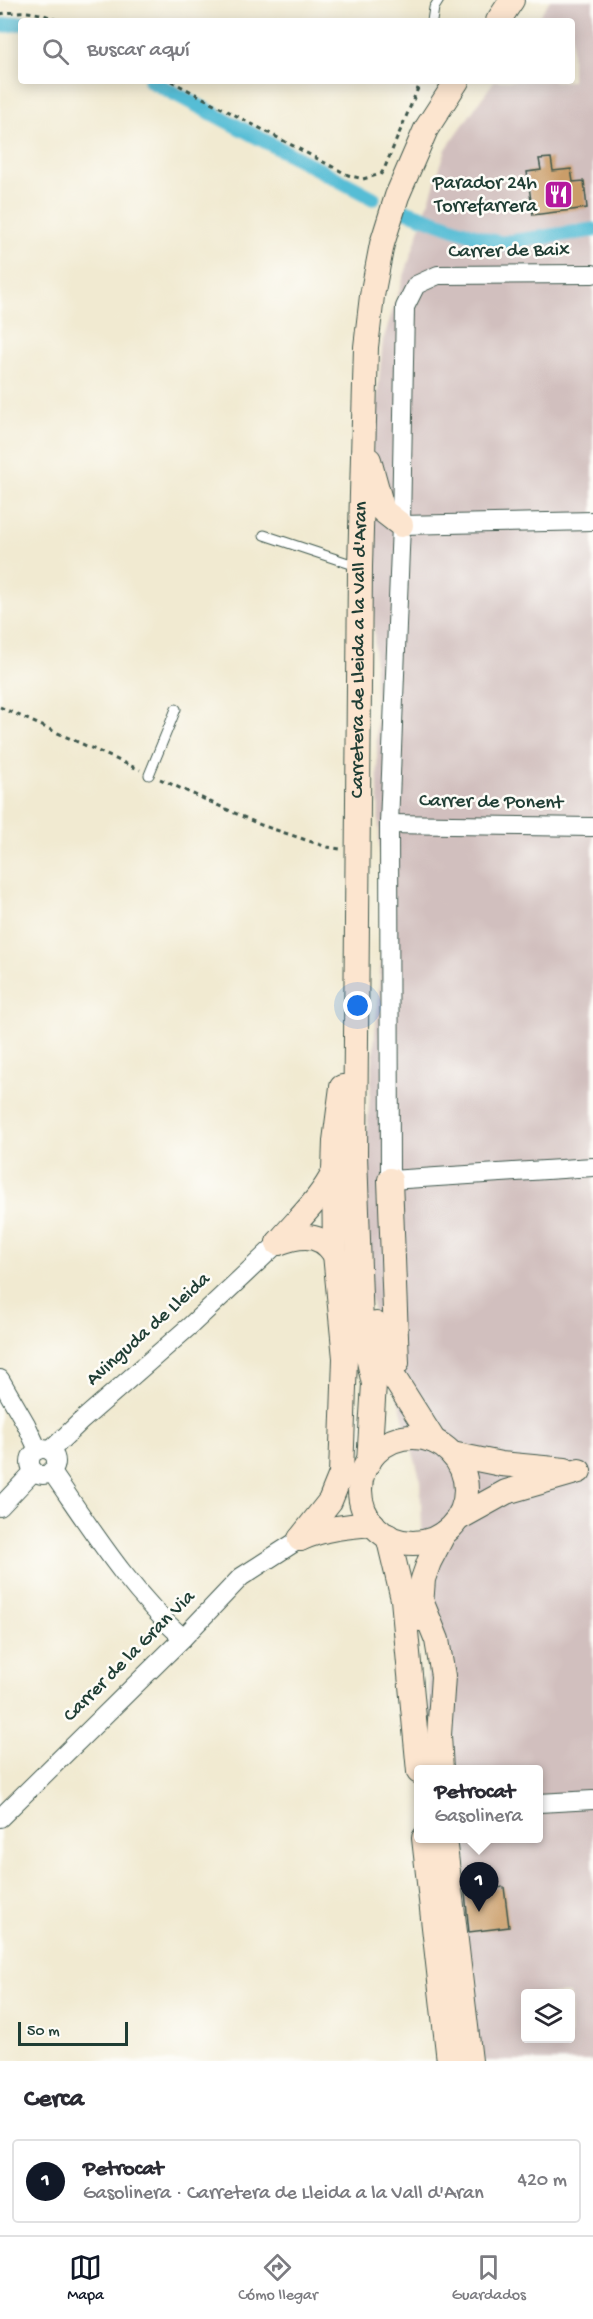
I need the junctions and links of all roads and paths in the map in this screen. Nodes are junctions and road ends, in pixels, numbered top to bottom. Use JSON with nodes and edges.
{"nodes":[{"id":1,"x":439,"y":0,"type":"edge"},
{"id":2,"x":0,"y":14,"type":"edge"},
{"id":3,"x":52,"y":18,"type":"edge"},
{"id":4,"x":432,"y":18,"type":"edge"},
{"id":5,"x":177,"y":84,"type":"edge"},
{"id":6,"x":420,"y":84,"type":"edge"},
{"id":7,"x":455,"y":84,"type":"edge"},
{"id":8,"x":593,"y":274,"type":"edge"},
{"id":9,"x":363,"y":443,"type":"junction"},
{"id":10,"x":593,"y":521,"type":"edge"},
{"id":11,"x":400,"y":525,"type":"junction"},
{"id":12,"x":264,"y":535,"type":"dead end"},
{"id":13,"x":360,"y":567,"type":"junction"},
{"id":14,"x":0,"y":708,"type":"edge"},
{"id":15,"x":176,"y":709,"type":"dead end"},
{"id":16,"x":149,"y":775,"type":"junction"},
{"id":17,"x":389,"y":824,"type":"junction"},
{"id":18,"x":593,"y":827,"type":"edge"},
{"id":19,"x":357,"y":851,"type":"junction"},
{"id":20,"x":356,"y":981,"type":"junction"},
{"id":21,"x":593,"y":1167,"type":"edge"},
{"id":22,"x":334,"y":1170,"type":"junction"},
{"id":23,"x":390,"y":1180,"type":"junction"},
{"id":24,"x":357,"y":1236,"type":"junction"},
{"id":25,"x":279,"y":1243,"type":"junction"},
{"id":26,"x":335,"y":1254,"type":"junction"},
{"id":27,"x":361,"y":1325,"type":"junction"},
{"id":28,"x":0,"y":1379,"type":"edge"},
{"id":29,"x":397,"y":1384,"type":"junction"},
{"id":30,"x":443,"y":1448,"type":"junction"},
{"id":31,"x":44,"y":1451,"type":"junction"},
{"id":32,"x":369,"y":1462,"type":"junction"},
{"id":33,"x":42,"y":1471,"type":"junction"},
{"id":34,"x":586,"y":1471,"type":"edge"},
{"id":35,"x":361,"y":1487,"type":"junction"},
{"id":36,"x":0,"y":1507,"type":"edge"},
{"id":37,"x":451,"y":1525,"type":"junction"},
{"id":38,"x":380,"y":1530,"type":"junction"},
{"id":39,"x":309,"y":1535,"type":"junction"},
{"id":40,"x":422,"y":1603,"type":"junction"},
{"id":41,"x":183,"y":1638,"type":"junction"},
{"id":42,"x":412,"y":1685,"type":"junction"},
{"id":43,"x":418,"y":1765,"type":"edge"},
{"id":44,"x":441,"y":1765,"type":"edge"},
{"id":45,"x":593,"y":1800,"type":"edge"},
{"id":46,"x":543,"y":1803,"type":"edge"},
{"id":47,"x":0,"y":1818,"type":"edge"},
{"id":48,"x":424,"y":1843,"type":"edge"},
{"id":49,"x":444,"y":1843,"type":"edge"},
{"id":50,"x":457,"y":1957,"type":"junction"},
{"id":51,"x":449,"y":2061,"type":"edge"},
{"id":52,"x":470,"y":2061,"type":"edge"},
{"id":53,"x":484,"y":2061,"type":"edge"}],
"edges":[{"from":1,"to":4,"type":"lane"},
{"from":2,"to":3,"type":"path"},
{"from":5,"to":6,"type":"path"},
{"from":7,"to":9,"type":"main road","name":"Carretera de Lleida a la Vall d'Aran"},
{"from":8,"to":11,"type":"street","name":"Carrer de Baix"},
{"from":9,"to":11,"type":"main road"},
{"from":9,"to":13,"type":"main road","name":"Carretera de Lleida a la Vall d'Aran"},
{"from":10,"to":11,"type":"street"},
{"from":11,"to":17,"type":"street"},
{"from":12,"to":13,"type":"lane"},
{"from":13,"to":19,"type":"main road","name":"Carretera de Lleida a la Vall d'Aran"},
{"from":14,"to":16,"type":"path"},
{"from":15,"to":16,"type":"lane"},
{"from":16,"to":19,"type":"path"},
{"from":17,"to":18,"type":"street","name":"Carrer de Ponent"},
{"from":17,"to":23,"type":"street"},
{"from":19,"to":20,"type":"main road","name":"Carretera de Lleida a la Vall d'Aran"},
{"from":20,"to":22,"type":"main road"},
{"from":20,"to":24,"type":"main road","name":"Carretera de Lleida a la Vall d'Aran"},
{"from":21,"to":23,"type":"street"},
{"from":22,"to":25,"type":"main road"},
{"from":22,"to":26,"type":"main road"},
{"from":23,"to":29,"type":"main road"},
{"from":24,"to":27,"type":"main road"},
{"from":24,"to":29,"type":"main road"},
{"from":25,"to":26,"type":"main road"},
{"from":25,"to":31,"type":"street","name":"Avinguda de Lleida"},
{"from":26,"to":27,"type":"main road"},
{"from":26,"to":39,"type":"main road"},
{"from":27,"to":32,"type":"main road"},
{"from":28,"to":31,"type":"street"},
{"from":29,"to":30,"type":"main road"},
{"from":30,"to":32,"type":"main road"},
{"from":30,"to":34,"type":"main road"},
{"from":30,"to":37,"type":"main road"},
{"from":31,"to":33,"type":"street"},
{"from":32,"to":35,"type":"main road"},
{"from":33,"to":36,"type":"street"},
{"from":33,"to":41,"type":"street"},
{"from":34,"to":37,"type":"main road"},
{"from":35,"to":38,"type":"main road"},
{"from":35,"to":39,"type":"main road"},
{"from":37,"to":38,"type":"main road"},
{"from":37,"to":40,"type":"main road"},
{"from":38,"to":39,"type":"main road"},
{"from":38,"to":42,"type":"main road"},
{"from":39,"to":41,"type":"street","name":"Carrer de la Gran Via"},
{"from":40,"to":42,"type":"main road"},
{"from":40,"to":44,"type":"main road"},
{"from":41,"to":47,"type":"street","name":"Carrer de la Gran Via"},
{"from":42,"to":43,"type":"main road"},
{"from":45,"to":46,"type":"street"},
{"from":48,"to":51,"type":"main road"},
{"from":49,"to":50,"type":"main road"},
{"from":50,"to":52,"type":"main road"},
{"from":50,"to":53,"type":"main road"}]}
